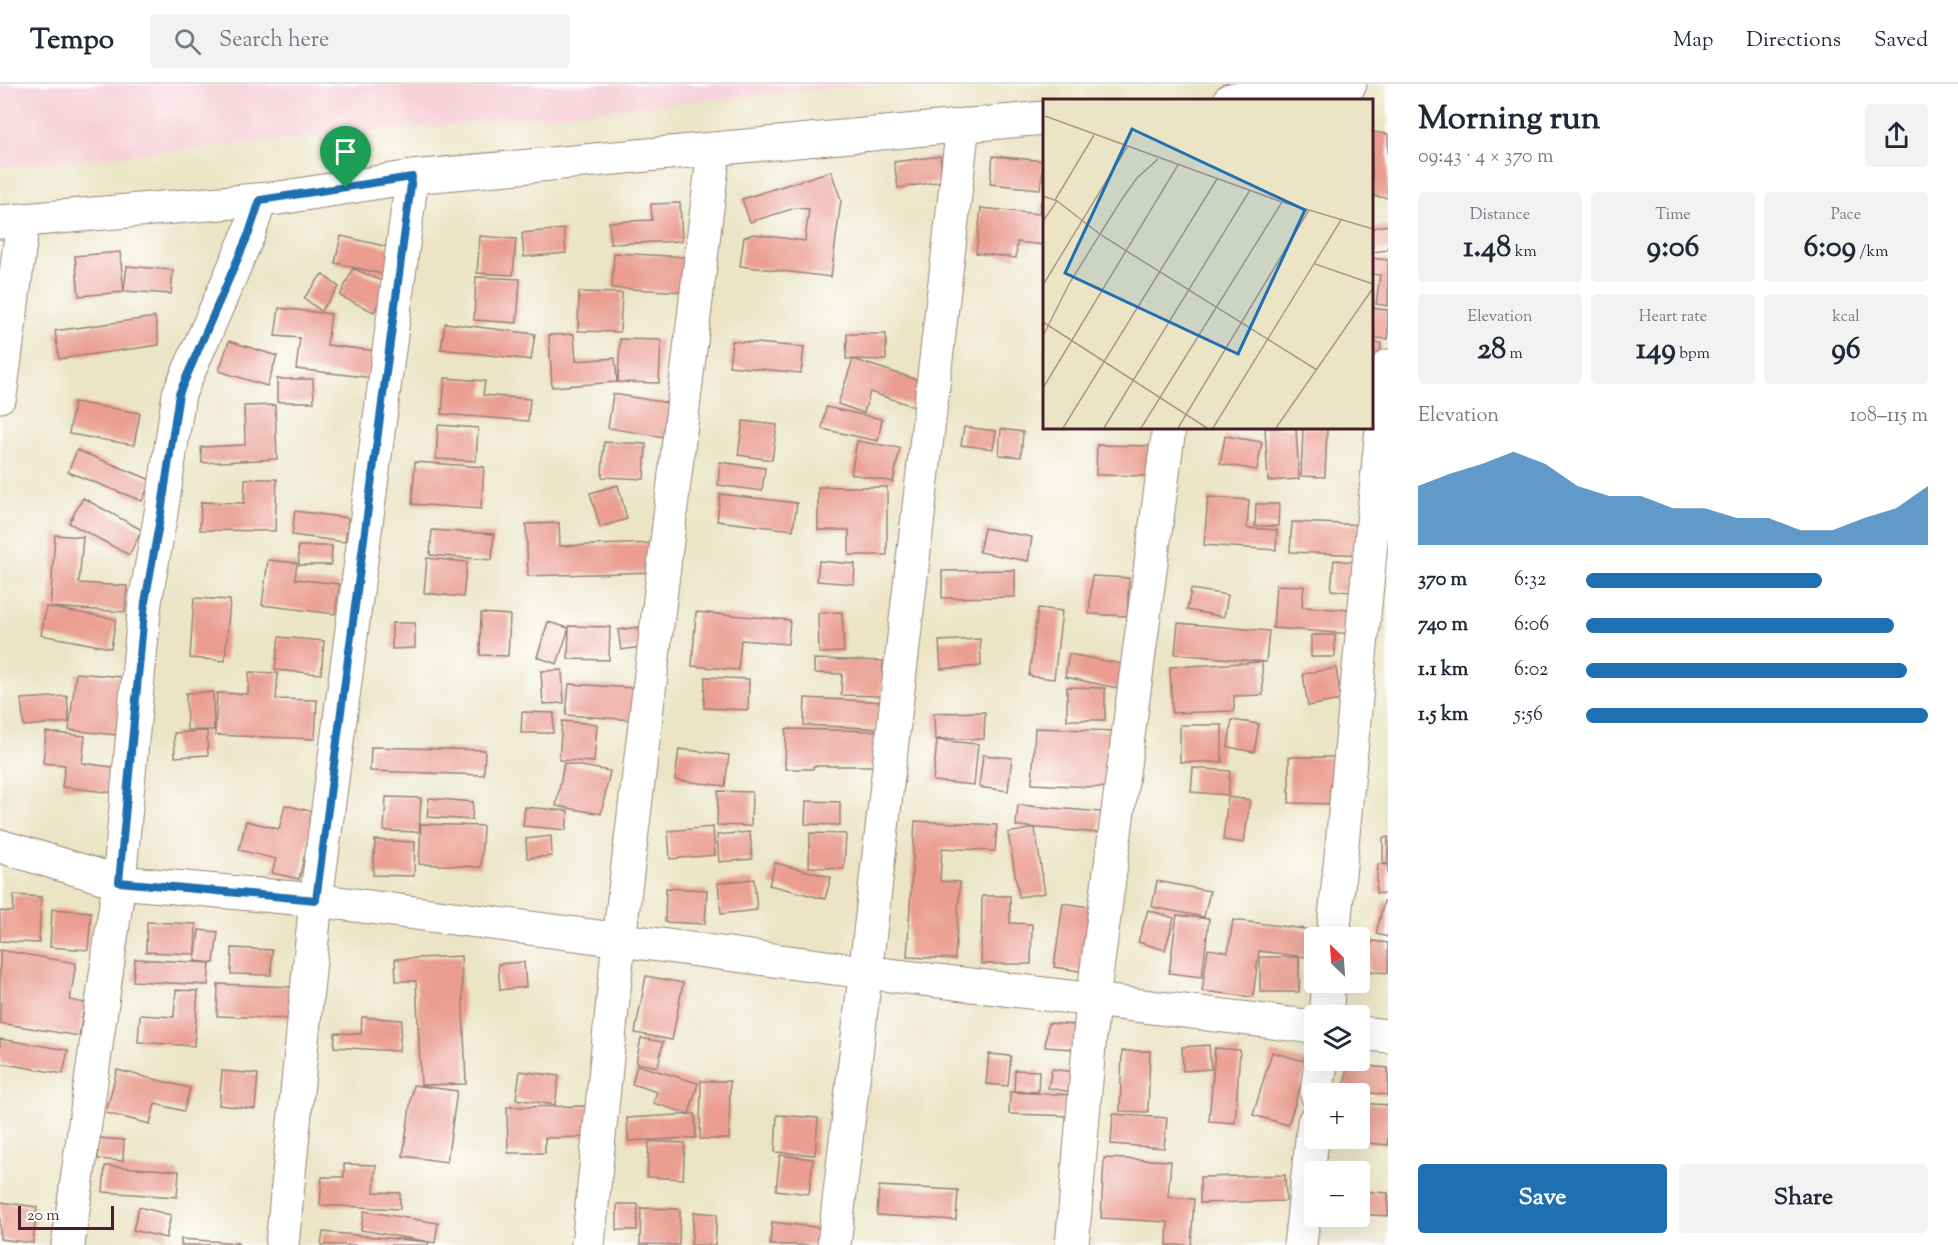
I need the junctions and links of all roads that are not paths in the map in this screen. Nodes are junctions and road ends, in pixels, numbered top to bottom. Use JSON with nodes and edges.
{"nodes":[{"id":1,"x":1350,"y":84,"type":"edge"},
{"id":2,"x":1238,"y":99,"type":"edge"},
{"id":3,"x":1043,"y":118,"type":"edge"},
{"id":4,"x":963,"y":125,"type":"junction"},
{"id":5,"x":714,"y":150,"type":"junction"},
{"id":6,"x":412,"y":177,"type":"junction"},
{"id":7,"x":260,"y":200,"type":"junction"},
{"id":8,"x":11,"y":221,"type":"edge"},
{"id":9,"x":1388,"y":366,"type":"edge"},
{"id":10,"x":0,"y":396,"type":"edge"},
{"id":11,"x":1169,"y":429,"type":"edge"},
{"id":12,"x":0,"y":846,"type":"edge"},
{"id":13,"x":119,"y":882,"type":"junction"},
{"id":14,"x":316,"y":900,"type":"junction"},
{"id":15,"x":1334,"y":927,"type":"edge"},
{"id":16,"x":619,"y":940,"type":"junction"},
{"id":17,"x":865,"y":972,"type":"junction"},
{"id":18,"x":1093,"y":999,"type":"junction"},
{"id":19,"x":1304,"y":1025,"type":"edge"},
{"id":20,"x":1370,"y":1034,"type":"edge"},
{"id":21,"x":1388,"y":1036,"type":"edge"},
{"id":22,"x":1311,"y":1149,"type":"edge"},
{"id":23,"x":68,"y":1245,"type":"edge"},
{"id":24,"x":282,"y":1245,"type":"edge"},
{"id":25,"x":588,"y":1245,"type":"edge"},
{"id":26,"x":834,"y":1245,"type":"edge"},
{"id":27,"x":1072,"y":1245,"type":"edge"},
{"id":28,"x":1300,"y":1245,"type":"edge"}],
"edges":[{"from":1,"to":2,"type":"street"},
{"from":3,"to":4,"type":"street"},
{"from":4,"to":5,"type":"street"},
{"from":4,"to":17,"type":"street"},
{"from":5,"to":6,"type":"street"},
{"from":5,"to":16,"type":"street"},
{"from":6,"to":7,"type":"street"},
{"from":6,"to":14,"type":"street"},
{"from":7,"to":8,"type":"street"},
{"from":7,"to":13,"type":"street"},
{"from":8,"to":10,"type":"street"},
{"from":9,"to":15,"type":"street"},
{"from":11,"to":18,"type":"street"},
{"from":12,"to":13,"type":"street"},
{"from":13,"to":14,"type":"street"},
{"from":13,"to":23,"type":"street"},
{"from":14,"to":16,"type":"street"},
{"from":14,"to":24,"type":"street"},
{"from":16,"to":17,"type":"street"},
{"from":16,"to":25,"type":"street"},
{"from":17,"to":18,"type":"street"},
{"from":17,"to":26,"type":"street"},
{"from":18,"to":19,"type":"street"},
{"from":18,"to":27,"type":"street"},
{"from":20,"to":21,"type":"street"},
{"from":22,"to":28,"type":"street"}]}
